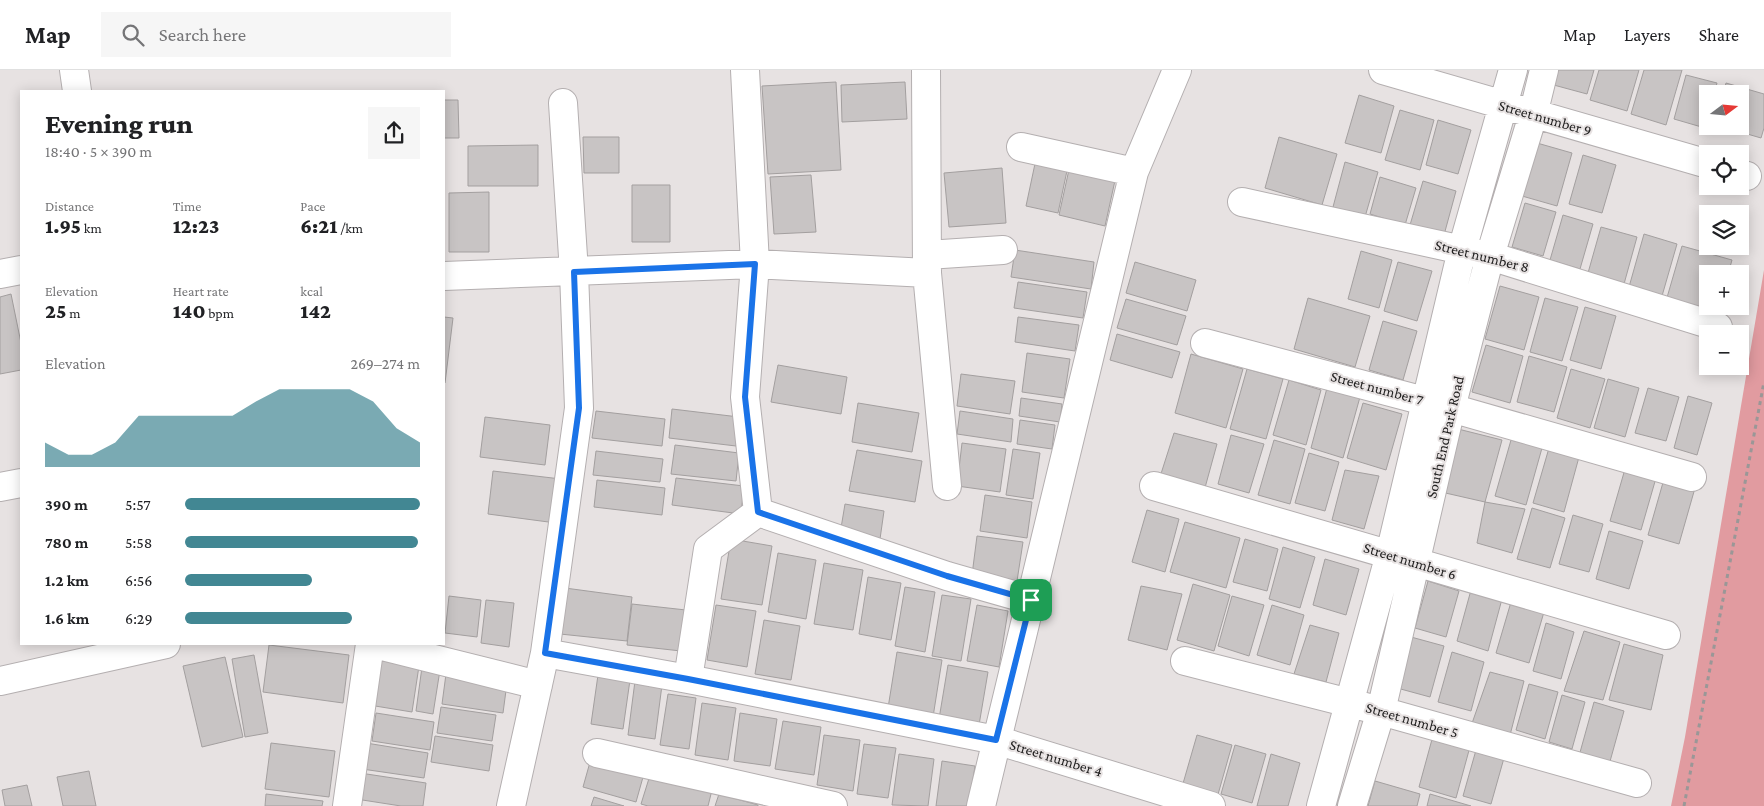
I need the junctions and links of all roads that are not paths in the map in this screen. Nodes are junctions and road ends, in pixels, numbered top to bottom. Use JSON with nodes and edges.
{"nodes":[{"id":1,"x":74,"y":70,"type":"edge"},
{"id":2,"x":745,"y":70,"type":"edge"},
{"id":3,"x":926,"y":70,"type":"edge"},
{"id":4,"x":1177,"y":70,"type":"edge"},
{"id":5,"x":1383,"y":70,"type":"edge"},
{"id":6,"x":1513,"y":70,"type":"edge"},
{"id":7,"x":1544,"y":70,"type":"edge"},
{"id":8,"x":77,"y":90,"type":"edge"},
{"id":9,"x":563,"y":103,"type":"dead end"},
{"id":10,"x":1503,"y":106,"type":"junction"},
{"id":11,"x":1533,"y":115,"type":"junction"},
{"id":12,"x":1021,"y":147,"type":"dead end"},
{"id":13,"x":1699,"y":161,"type":"edge"},
{"id":14,"x":1134,"y":172,"type":"junction"},
{"id":15,"x":1242,"y":202,"type":"dead end"},
{"id":16,"x":1003,"y":250,"type":"dead end"},
{"id":17,"x":1462,"y":250,"type":"junction"},
{"id":18,"x":1490,"y":256,"type":"junction"},
{"id":19,"x":755,"y":264,"type":"junction"},
{"id":20,"x":927,"y":264,"type":"junction"},
{"id":21,"x":20,"y":270,"type":"edge"},
{"id":22,"x":574,"y":272,"type":"junction"},
{"id":23,"x":0,"y":274,"type":"edge"},
{"id":24,"x":445,"y":276,"type":"edge"},
{"id":25,"x":1712,"y":325,"type":"edge"},
{"id":26,"x":1205,"y":342,"type":"dead end"},
{"id":27,"x":1439,"y":405,"type":"junction"},
{"id":28,"x":1692,"y":477,"type":"dead end"},
{"id":29,"x":20,"y":483,"type":"edge"},
{"id":30,"x":948,"y":486,"type":"dead end"},
{"id":31,"x":1154,"y":486,"type":"dead end"},
{"id":32,"x":0,"y":487,"type":"edge"},
{"id":33,"x":758,"y":512,"type":"junction"},
{"id":34,"x":1402,"y":559,"type":"junction"},
{"id":35,"x":1031,"y":600,"type":"junction"},
{"id":36,"x":1666,"y":635,"type":"dead end"},
{"id":37,"x":162,"y":645,"type":"edge"},
{"id":38,"x":372,"y":645,"type":"edge"},
{"id":39,"x":376,"y":645,"type":"edge"},
{"id":40,"x":545,"y":653,"type":"junction"},
{"id":41,"x":1186,"y":661,"type":"dead end"},
{"id":42,"x":688,"y":679,"type":"junction"},
{"id":43,"x":0,"y":681,"type":"edge"},
{"id":44,"x":538,"y":685,"type":"junction"},
{"id":45,"x":1351,"y":703,"type":"junction"},
{"id":46,"x":1382,"y":711,"type":"junction"},
{"id":47,"x":996,"y":740,"type":"junction"},
{"id":48,"x":597,"y":753,"type":"dead end"},
{"id":49,"x":1637,"y":783,"type":"dead end"},
{"id":50,"x":347,"y":806,"type":"edge"},
{"id":51,"x":511,"y":806,"type":"edge"},
{"id":52,"x":833,"y":806,"type":"edge"},
{"id":53,"x":981,"y":806,"type":"edge"},
{"id":54,"x":1211,"y":806,"type":"edge"},
{"id":55,"x":1321,"y":806,"type":"edge"},
{"id":56,"x":1352,"y":806,"type":"edge"}],
"edges":[{"from":1,"to":8,"type":"street"},
{"from":2,"to":19,"type":"street"},
{"from":3,"to":20,"type":"street"},
{"from":4,"to":14,"type":"street"},
{"from":5,"to":10,"type":"street","name":"Street number 9"},
{"from":6,"to":10,"type":"street","name":"South End Park Road"},
{"from":7,"to":11,"type":"street","name":"South End Park Road"},
{"from":9,"to":22,"type":"street"},
{"from":10,"to":11,"type":"street","name":"Street number 9"},
{"from":10,"to":17,"type":"street","name":"South End Park Road"},
{"from":11,"to":13,"type":"street","name":"Street number 9"},
{"from":11,"to":18,"type":"street","name":"South End Park Road"},
{"from":12,"to":14,"type":"street"},
{"from":14,"to":35,"type":"street"},
{"from":15,"to":17,"type":"street","name":"Street number 8"},
{"from":16,"to":20,"type":"street"},
{"from":17,"to":18,"type":"street","name":"Street number 8"},
{"from":17,"to":27,"type":"street","name":"South End Park Road"},
{"from":18,"to":25,"type":"street","name":"Street number 8"},
{"from":18,"to":27,"type":"street","name":"South End Park Road"},
{"from":19,"to":20,"type":"street"},
{"from":19,"to":22,"type":"street"},
{"from":19,"to":33,"type":"street"},
{"from":20,"to":30,"type":"street"},
{"from":21,"to":23,"type":"street"},
{"from":22,"to":24,"type":"street"},
{"from":22,"to":40,"type":"street"},
{"from":26,"to":27,"type":"street","name":"Street number 7"},
{"from":27,"to":28,"type":"street","name":"Street number 7"},
{"from":27,"to":34,"type":"street","name":"South End Park Road"},
{"from":29,"to":32,"type":"street"},
{"from":31,"to":34,"type":"street","name":"Street number 6"},
{"from":33,"to":35,"type":"street"},
{"from":33,"to":42,"type":"street"},
{"from":34,"to":36,"type":"street","name":"Street number 6"},
{"from":34,"to":45,"type":"street","name":"South End Park Road"},
{"from":34,"to":46,"type":"street","name":"South End Park Road"},
{"from":35,"to":47,"type":"street"},
{"from":37,"to":43,"type":"street"},
{"from":38,"to":50,"type":"street"},
{"from":39,"to":44,"type":"street"},
{"from":40,"to":42,"type":"street","name":"Street number 4"},
{"from":40,"to":44,"type":"street"},
{"from":41,"to":45,"type":"street","name":"Street number 5"},
{"from":42,"to":47,"type":"street","name":"Street number 4"},
{"from":44,"to":51,"type":"street"},
{"from":45,"to":46,"type":"street","name":"Street number 5"},
{"from":45,"to":55,"type":"street","name":"South End Park Road"},
{"from":46,"to":49,"type":"street","name":"Street number 5"},
{"from":46,"to":56,"type":"street","name":"South End Park Road"},
{"from":47,"to":53,"type":"street"},
{"from":47,"to":54,"type":"street","name":"Street number 4"},
{"from":48,"to":52,"type":"street"}]}
